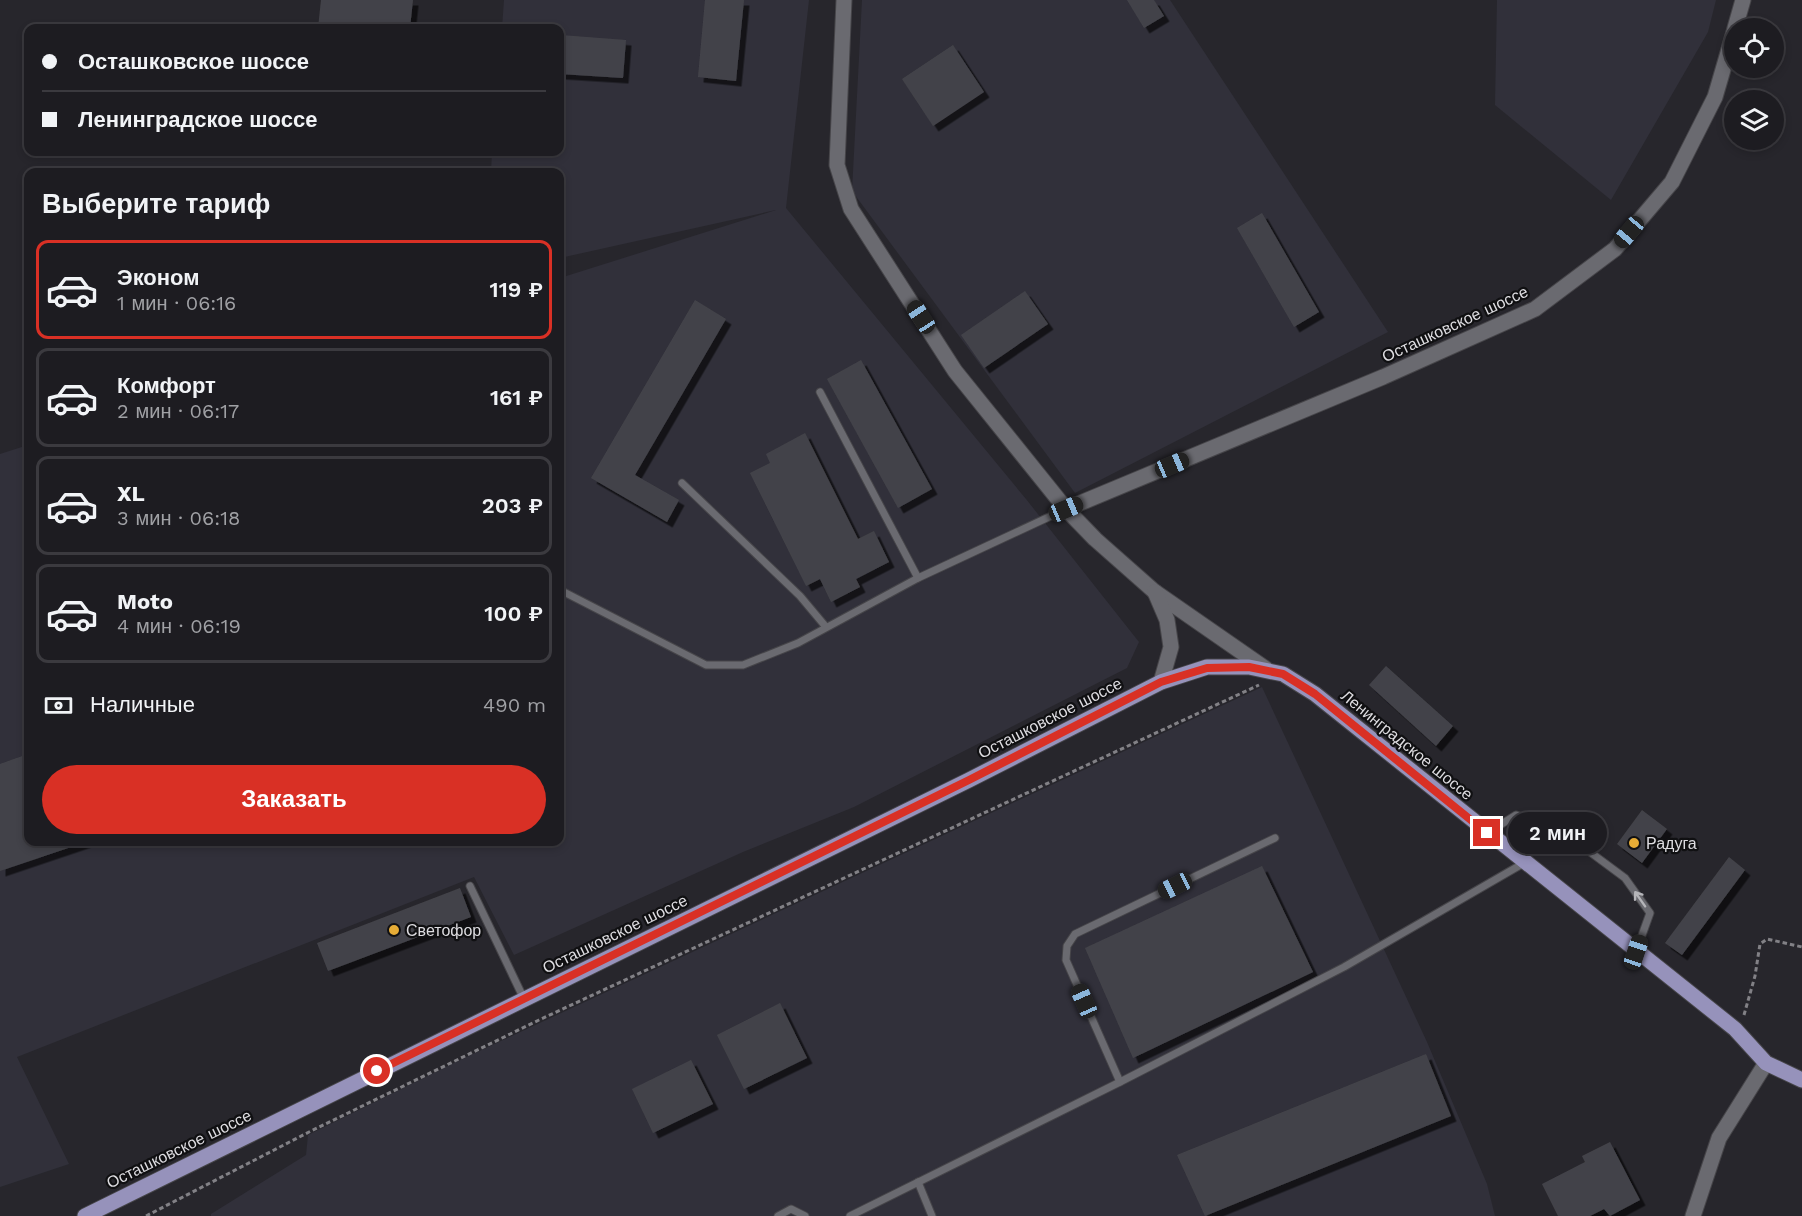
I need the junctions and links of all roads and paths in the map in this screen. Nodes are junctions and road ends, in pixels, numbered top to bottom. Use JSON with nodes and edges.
{"nodes":[{"id":1,"x":844,"y":0,"type":"edge"},
{"id":2,"x":1743,"y":0,"type":"edge"},
{"id":3,"x":1738,"y":18,"type":"edge"},
{"id":4,"x":1724,"y":67,"type":"edge"},
{"id":5,"x":820,"y":392,"type":"dead end"},
{"id":6,"x":682,"y":483,"type":"dead end"},
{"id":7,"x":1066,"y":509,"type":"junction"},
{"id":8,"x":918,"y":578,"type":"junction"},
{"id":9,"x":564,"y":592,"type":"edge"},
{"id":10,"x":1155,"y":592,"type":"junction"},
{"id":11,"x":826,"y":627,"type":"junction"},
{"id":12,"x":1266,"y":669,"type":"junction"},
{"id":13,"x":1283,"y":674,"type":"junction"},
{"id":14,"x":1161,"y":682,"type":"junction"},
{"id":15,"x":1487,"y":833,"type":"junction"},
{"id":16,"x":1275,"y":838,"type":"dead end"},
{"id":17,"x":1524,"y":863,"type":"junction"},
{"id":18,"x":470,"y":886,"type":"dead end"},
{"id":19,"x":1802,"y":947,"type":"edge"},
{"id":20,"x":1636,"y":952,"type":"junction"},
{"id":21,"x":524,"y":999,"type":"junction"},
{"id":22,"x":1735,"y":1029,"type":"junction"},
{"id":23,"x":1766,"y":1063,"type":"junction"},
{"id":24,"x":1802,"y":1080,"type":"edge"},
{"id":25,"x":1120,"y":1082,"type":"junction"},
{"id":26,"x":918,"y":1182,"type":"junction"},
{"id":27,"x":85,"y":1216,"type":"edge"},
{"id":28,"x":146,"y":1216,"type":"edge"},
{"id":29,"x":778,"y":1216,"type":"edge"},
{"id":30,"x":805,"y":1216,"type":"edge"},
{"id":31,"x":850,"y":1216,"type":"edge"},
{"id":32,"x":932,"y":1216,"type":"edge"},
{"id":33,"x":1693,"y":1216,"type":"edge"}],
"edges":[{"from":1,"to":7,"type":"street"},
{"from":2,"to":3,"type":"street","name":"Осташковское шоссе"},
{"from":4,"to":7,"type":"street","name":"Осташковское шоссе"},
{"from":5,"to":8,"type":"lane"},
{"from":6,"to":11,"type":"lane"},
{"from":7,"to":8,"type":"lane"},
{"from":7,"to":10,"type":"street"},
{"from":8,"to":11,"type":"lane"},
{"from":9,"to":11,"type":"lane"},
{"from":10,"to":12,"type":"street"},
{"from":10,"to":14,"type":"street"},
{"from":12,"to":13,"type":"main road","name":"Ленинградское шоссе"},
{"from":12,"to":14,"type":"main road","name":"Ленинградское шоссе"},
{"from":13,"to":15,"type":"main road","name":"Ленинградское шоссе"},
{"from":13,"to":28,"type":"path"},
{"from":14,"to":21,"type":"main road","name":"Осташковское шоссе"},
{"from":15,"to":17,"type":"main road","name":"Ленинградское шоссе"},
{"from":20,"to":15,"type":"lane","one_way":true},
{"from":16,"to":25,"type":"lane"},
{"from":17,"to":20,"type":"main road","name":"Ленинградское шоссе"},
{"from":17,"to":25,"type":"lane"},
{"from":18,"to":21,"type":"lane"},
{"from":19,"to":22,"type":"path"},
{"from":20,"to":22,"type":"main road","name":"Ленинградское шоссе"},
{"from":21,"to":27,"type":"main road","name":"Осташковское шоссе"},
{"from":22,"to":23,"type":"main road","name":"Ленинградское шоссе"},
{"from":23,"to":24,"type":"main road","name":"Ленинградское шоссе"},
{"from":23,"to":33,"type":"street"},
{"from":25,"to":26,"type":"lane"},
{"from":26,"to":31,"type":"lane"},
{"from":26,"to":32,"type":"lane"},
{"from":29,"to":30,"type":"lane"}]}
